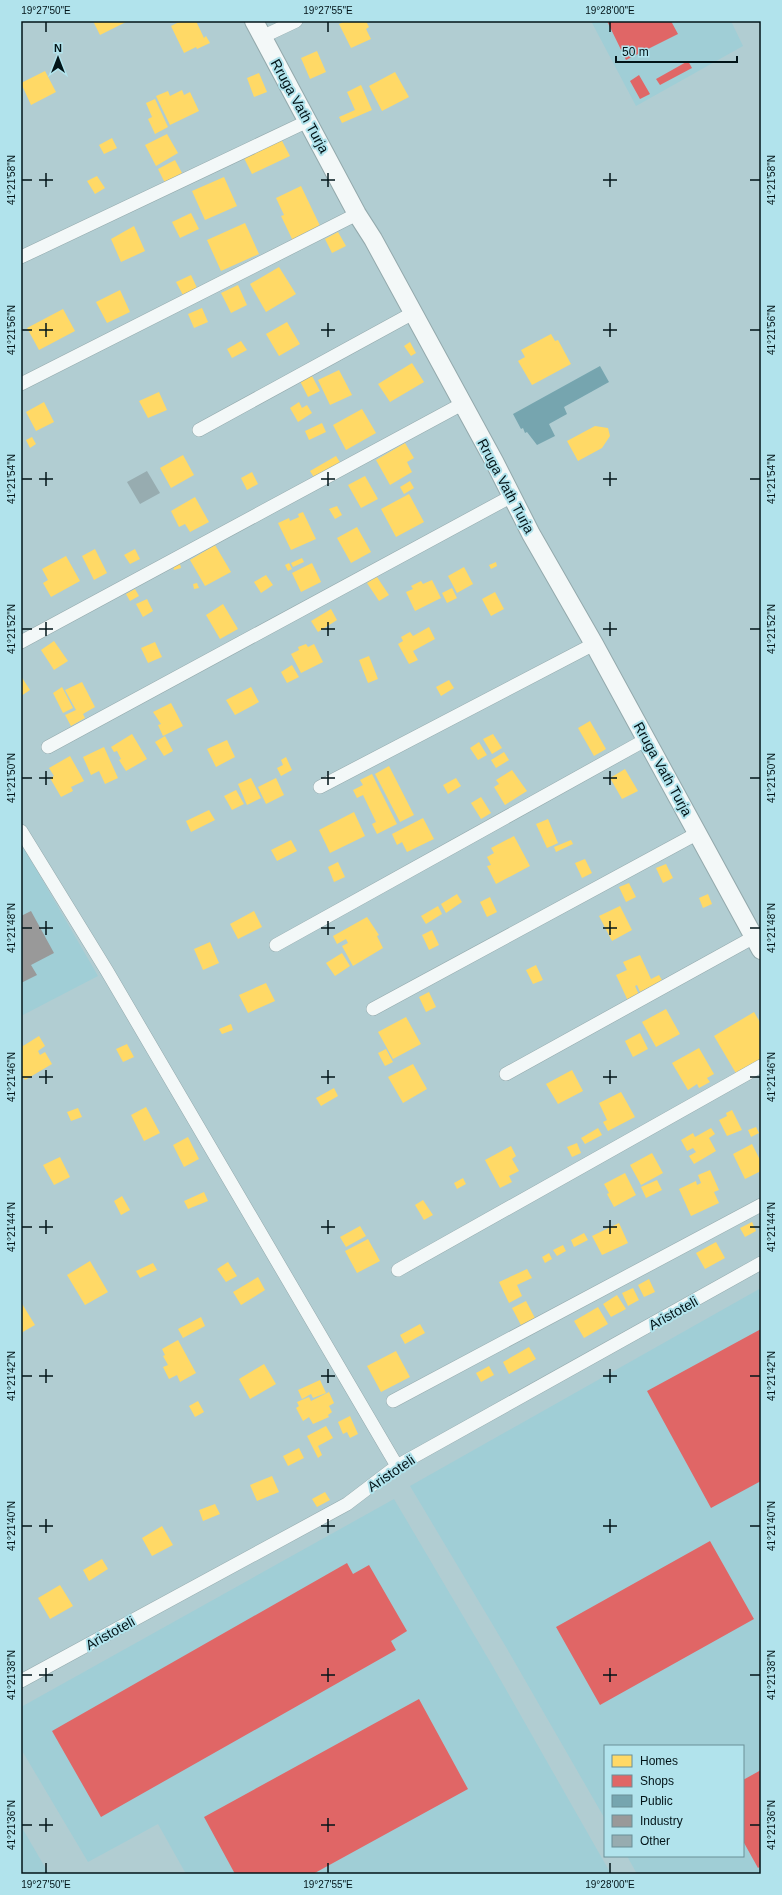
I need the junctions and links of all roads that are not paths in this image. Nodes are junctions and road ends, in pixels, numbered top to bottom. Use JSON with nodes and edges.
{"nodes":[{"id":1,"x":254,"y":21,"type":"edge"},
{"id":2,"x":296,"y":21,"type":"edge"},
{"id":3,"x":262,"y":37,"type":"junction"},
{"id":4,"x":308,"y":121,"type":"junction"},
{"id":5,"x":357,"y":214,"type":"junction"},
{"id":6,"x":21,"y":257,"type":"edge"},
{"id":7,"x":413,"y":313,"type":"junction"},
{"id":8,"x":21,"y":384,"type":"edge"},
{"id":9,"x":462,"y":404,"type":"junction"},
{"id":10,"x":198,"y":430,"type":"dead end"},
{"id":11,"x":512,"y":496,"type":"junction"},
{"id":12,"x":21,"y":642,"type":"edge"},
{"id":13,"x":594,"y":644,"type":"junction"},
{"id":14,"x":647,"y":739,"type":"junction"},
{"id":15,"x":48,"y":747,"type":"dead end"},
{"id":16,"x":320,"y":787,"type":"dead end"},
{"id":17,"x":21,"y":830,"type":"edge"},
{"id":18,"x":698,"y":833,"type":"junction"},
{"id":19,"x":757,"y":943,"type":"edge"},
{"id":20,"x":276,"y":945,"type":"dead end"},
{"id":21,"x":372,"y":1009,"type":"dead end"},
{"id":22,"x":761,"y":1066,"type":"edge"},
{"id":23,"x":506,"y":1074,"type":"dead end"},
{"id":24,"x":761,"y":1205,"type":"edge"},
{"id":25,"x":761,"y":1263,"type":"edge"},
{"id":26,"x":398,"y":1270,"type":"dead end"},
{"id":27,"x":393,"y":1401,"type":"dead end"},
{"id":28,"x":397,"y":1466,"type":"junction"},
{"id":29,"x":21,"y":1681,"type":"edge"}],
"edges":[{"from":1,"to":3,"type":"street","name":"Rruga Vath Turja"},
{"from":2,"to":3,"type":"street"},
{"from":3,"to":4,"type":"street","name":"Rruga Vath Turja"},
{"from":4,"to":5,"type":"street","name":"Rruga Vath Turja"},
{"from":4,"to":6,"type":"street"},
{"from":5,"to":7,"type":"street","name":"Rruga Vath Turja"},
{"from":5,"to":8,"type":"street"},
{"from":7,"to":9,"type":"street","name":"Rruga Vath Turja"},
{"from":7,"to":10,"type":"street"},
{"from":9,"to":11,"type":"street","name":"Rruga Vath Turja"},
{"from":9,"to":12,"type":"street"},
{"from":11,"to":13,"type":"street","name":"Rruga Vath Turja"},
{"from":11,"to":15,"type":"street"},
{"from":13,"to":14,"type":"street","name":"Rruga Vath Turja"},
{"from":13,"to":16,"type":"street"},
{"from":14,"to":18,"type":"street","name":"Rruga Vath Turja"},
{"from":14,"to":20,"type":"street"},
{"from":17,"to":28,"type":"street"},
{"from":18,"to":19,"type":"street","name":"Rruga Vath Turja"},
{"from":18,"to":21,"type":"street"},
{"from":19,"to":23,"type":"street"},
{"from":22,"to":26,"type":"street"},
{"from":24,"to":27,"type":"street"},
{"from":25,"to":28,"type":"street","name":"Aristoteli"},
{"from":28,"to":29,"type":"street","name":"Aristoteli"}]}
